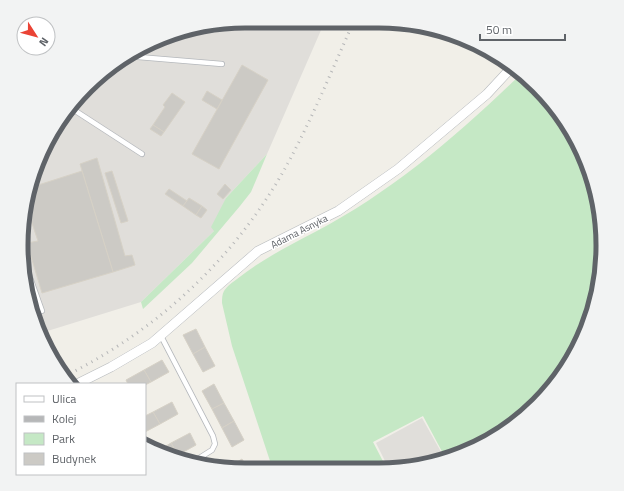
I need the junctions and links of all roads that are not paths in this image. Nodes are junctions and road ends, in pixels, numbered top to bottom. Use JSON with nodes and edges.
{"nodes":[{"id":1,"x":137,"y":57,"type":"edge"},
{"id":2,"x":222,"y":64,"type":"dead end"},
{"id":3,"x":508,"y":71,"type":"edge"},
{"id":4,"x":75,"y":111,"type":"edge"},
{"id":5,"x":142,"y":154,"type":"dead end"},
{"id":6,"x":31,"y":280,"type":"edge"},
{"id":7,"x":42,"y":311,"type":"dead end"},
{"id":8,"x":161,"y":336,"type":"junction"},
{"id":9,"x":79,"y":383,"type":"edge"},
{"id":10,"x":199,"y":458,"type":"edge"}],
"edges":[{"from":1,"to":2,"type":"lane"},
{"from":3,"to":8,"type":"street","name":"Adama Asnyka"},
{"from":4,"to":5,"type":"lane"},
{"from":6,"to":7,"type":"lane"},
{"from":8,"to":9,"type":"street","name":"Adama Asnyka"},
{"from":8,"to":10,"type":"lane"}]}
